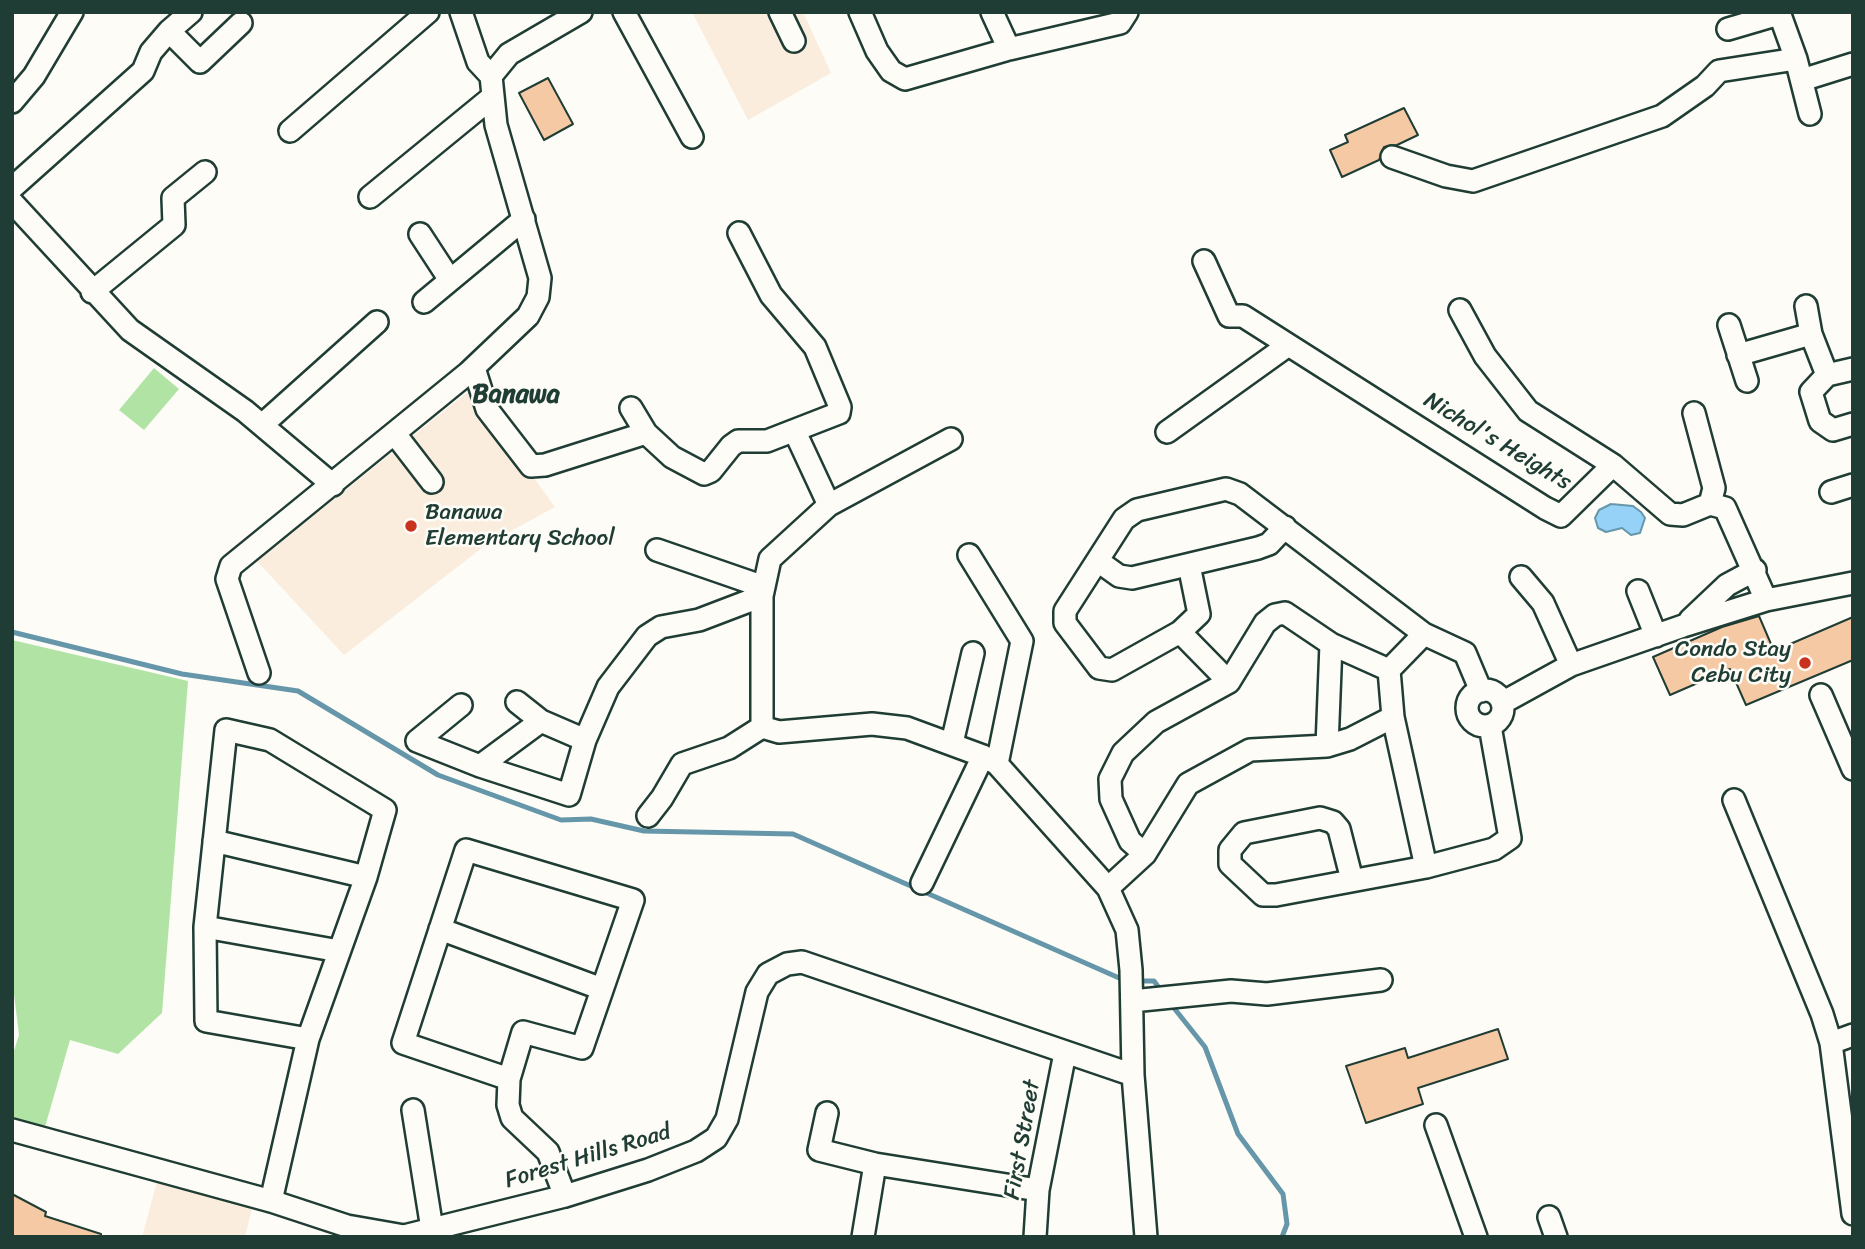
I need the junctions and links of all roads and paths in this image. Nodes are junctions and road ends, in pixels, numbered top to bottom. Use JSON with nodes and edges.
{"nodes":[{"id":1,"x":72,"y":12,"type":"edge"},
{"id":2,"x":191,"y":12,"type":"edge"},
{"id":3,"x":428,"y":12,"type":"edge"},
{"id":4,"x":434,"y":12,"type":"edge"},
{"id":5,"x":461,"y":12,"type":"edge"},
{"id":6,"x":581,"y":12,"type":"edge"},
{"id":7,"x":624,"y":12,"type":"edge"},
{"id":8,"x":780,"y":12,"type":"edge"},
{"id":9,"x":860,"y":12,"type":"edge"},
{"id":10,"x":992,"y":12,"type":"edge"},
{"id":11,"x":1127,"y":12,"type":"edge"},
{"id":12,"x":1779,"y":13,"type":"edge"},
{"id":13,"x":241,"y":23,"type":"dead end"},
{"id":14,"x":1728,"y":29,"type":"dead end"},
{"id":15,"x":169,"y":31,"type":"junction"},
{"id":16,"x":466,"y":33,"type":"junction"},
{"id":17,"x":794,"y":41,"type":"dead end"},
{"id":18,"x":1009,"y":49,"type":"junction"},
{"id":19,"x":1796,"y":59,"type":"junction"},
{"id":20,"x":1853,"y":64,"type":"edge"},
{"id":21,"x":491,"y":76,"type":"junction"},
{"id":22,"x":1802,"y":80,"type":"junction"},
{"id":23,"x":491,"y":98,"type":"junction"},
{"id":24,"x":12,"y":102,"type":"edge"},
{"id":25,"x":1810,"y":114,"type":"dead end"},
{"id":26,"x":290,"y":131,"type":"dead end"},
{"id":27,"x":692,"y":136,"type":"dead end"},
{"id":28,"x":1392,"y":157,"type":"dead end"},
{"id":29,"x":205,"y":172,"type":"dead end"},
{"id":30,"x":12,"y":188,"type":"edge"},
{"id":31,"x":370,"y":198,"type":"dead end"},
{"id":32,"x":12,"y":202,"type":"edge"},
{"id":33,"x":524,"y":219,"type":"junction"},
{"id":34,"x":739,"y":233,"type":"dead end"},
{"id":35,"x":420,"y":234,"type":"dead end"},
{"id":36,"x":1204,"y":261,"type":"dead end"},
{"id":37,"x":450,"y":280,"type":"junction"},
{"id":38,"x":92,"y":292,"type":"junction"},
{"id":39,"x":424,"y":302,"type":"dead end"},
{"id":40,"x":1806,"y":306,"type":"dead end"},
{"id":41,"x":1460,"y":310,"type":"dead end"},
{"id":42,"x":377,"y":322,"type":"dead end"},
{"id":43,"x":1729,"y":325,"type":"dead end"},
{"id":44,"x":1811,"y":334,"type":"junction"},
{"id":45,"x":1287,"y":346,"type":"junction"},
{"id":46,"x":1738,"y":355,"type":"junction"},
{"id":47,"x":474,"y":368,"type":"junction"},
{"id":48,"x":1853,"y":369,"type":"edge"},
{"id":49,"x":1827,"y":375,"type":"junction"},
{"id":50,"x":1747,"y":381,"type":"dead end"},
{"id":51,"x":631,"y":408,"type":"dead end"},
{"id":52,"x":1694,"y":413,"type":"dead end"},
{"id":53,"x":262,"y":425,"type":"junction"},
{"id":54,"x":1853,"y":425,"type":"edge"},
{"id":55,"x":795,"y":432,"type":"junction"},
{"id":56,"x":1167,"y":432,"type":"dead end"},
{"id":57,"x":646,"y":433,"type":"junction"},
{"id":58,"x":395,"y":434,"type":"junction"},
{"id":59,"x":951,"y":439,"type":"dead end"},
{"id":60,"x":1613,"y":465,"type":"junction"},
{"id":61,"x":432,"y":482,"type":"dead end"},
{"id":62,"x":332,"y":485,"type":"junction"},
{"id":63,"x":1853,"y":485,"type":"edge"},
{"id":64,"x":1831,"y":492,"type":"dead end"},
{"id":65,"x":1710,"y":504,"type":"junction"},
{"id":66,"x":829,"y":505,"type":"junction"},
{"id":67,"x":1285,"y":527,"type":"junction"},
{"id":68,"x":657,"y":550,"type":"dead end"},
{"id":69,"x":969,"y":555,"type":"dead end"},
{"id":70,"x":1098,"y":561,"type":"junction"},
{"id":71,"x":1189,"y":565,"type":"junction"},
{"id":72,"x":1755,"y":570,"type":"junction"},
{"id":73,"x":1521,"y":577,"type":"dead end"},
{"id":74,"x":1853,"y":583,"type":"edge"},
{"id":75,"x":763,"y":591,"type":"junction"},
{"id":76,"x":1638,"y":591,"type":"dead end"},
{"id":77,"x":1766,"y":600,"type":"junction"},
{"id":78,"x":1683,"y":626,"type":"junction"},
{"id":79,"x":1180,"y":632,"type":"junction"},
{"id":80,"x":1424,"y":634,"type":"junction"},
{"id":81,"x":1656,"y":636,"type":"junction"},
{"id":82,"x":1331,"y":644,"type":"junction"},
{"id":83,"x":974,"y":653,"type":"dead end"},
{"id":84,"x":1571,"y":665,"type":"junction"},
{"id":85,"x":1389,"y":670,"type":"junction"},
{"id":86,"x":259,"y":673,"type":"dead end"},
{"id":87,"x":1229,"y":682,"type":"junction"},
{"id":88,"x":1481,"y":691,"type":"junction"},
{"id":89,"x":1821,"y":695,"type":"dead end"},
{"id":90,"x":517,"y":702,"type":"dead end"},
{"id":91,"x":1502,"y":703,"type":"junction"},
{"id":92,"x":461,"y":705,"type":"dead end"},
{"id":93,"x":1393,"y":717,"type":"junction"},
{"id":94,"x":541,"y":721,"type":"junction"},
{"id":95,"x":1490,"y":726,"type":"junction"},
{"id":96,"x":762,"y":727,"type":"junction"},
{"id":97,"x":585,"y":740,"type":"junction"},
{"id":98,"x":952,"y":743,"type":"junction"},
{"id":99,"x":1327,"y":746,"type":"junction"},
{"id":100,"x":990,"y":760,"type":"junction"},
{"id":101,"x":480,"y":766,"type":"junction"},
{"id":102,"x":1853,"y":769,"type":"edge"},
{"id":103,"x":1734,"y":800,"type":"dead end"},
{"id":104,"x":648,"y":816,"type":"dead end"},
{"id":105,"x":214,"y":841,"type":"junction"},
{"id":106,"x":1145,"y":853,"type":"junction"},
{"id":107,"x":1426,"y":867,"type":"junction"},
{"id":108,"x":366,"y":877,"type":"junction"},
{"id":109,"x":1352,"y":880,"type":"junction"},
{"id":110,"x":922,"y":883,"type":"dead end"},
{"id":111,"x":1108,"y":888,"type":"junction"},
{"id":112,"x":205,"y":927,"type":"junction"},
{"id":113,"x":440,"y":929,"type":"junction"},
{"id":114,"x":339,"y":951,"type":"junction"},
{"id":115,"x":1381,"y":980,"type":"dead end"},
{"id":116,"x":602,"y":989,"type":"junction"},
{"id":117,"x":1132,"y":998,"type":"junction"},
{"id":118,"x":1853,"y":1035,"type":"edge"},
{"id":119,"x":308,"y":1039,"type":"junction"},
{"id":120,"x":1831,"y":1042,"type":"junction"},
{"id":121,"x":1065,"y":1053,"type":"junction"},
{"id":122,"x":1133,"y":1075,"type":"junction"},
{"id":123,"x":509,"y":1079,"type":"junction"},
{"id":124,"x":413,"y":1110,"type":"dead end"},
{"id":125,"x":827,"y":1113,"type":"dead end"},
{"id":126,"x":1436,"y":1125,"type":"dead end"},
{"id":127,"x":12,"y":1130,"type":"edge"},
{"id":128,"x":875,"y":1164,"type":"junction"},
{"id":129,"x":1038,"y":1190,"type":"junction"},
{"id":130,"x":565,"y":1196,"type":"junction"},
{"id":131,"x":271,"y":1201,"type":"junction"},
{"id":132,"x":1853,"y":1213,"type":"edge"},
{"id":133,"x":432,"y":1229,"type":"junction"},
{"id":134,"x":404,"y":1236,"type":"edge"},
{"id":135,"x":863,"y":1237,"type":"edge"},
{"id":136,"x":1035,"y":1237,"type":"edge"},
{"id":137,"x":1146,"y":1237,"type":"edge"},
{"id":138,"x":1476,"y":1237,"type":"edge"}],
"edges":[{"from":1,"to":24,"type":"street"},
{"from":2,"to":15,"type":"street"},
{"from":3,"to":26,"type":"street"},
{"from":4,"to":16,"type":"street"},
{"from":5,"to":16,"type":"street"},
{"from":6,"to":21,"type":"street"},
{"from":7,"to":27,"type":"street"},
{"from":8,"to":17,"type":"street"},
{"from":9,"to":18,"type":"street"},
{"from":10,"to":18,"type":"street"},
{"from":11,"to":18,"type":"street"},
{"from":12,"to":14,"type":"street"},
{"from":12,"to":19,"type":"street"},
{"from":13,"to":15,"type":"street"},
{"from":15,"to":30,"type":"street"},
{"from":16,"to":21,"type":"street"},
{"from":19,"to":22,"type":"street"},
{"from":19,"to":28,"type":"street"},
{"from":20,"to":22,"type":"street"},
{"from":21,"to":23,"type":"street"},
{"from":22,"to":25,"type":"street"},
{"from":23,"to":31,"type":"street"},
{"from":23,"to":33,"type":"street"},
{"from":29,"to":38,"type":"street"},
{"from":32,"to":38,"type":"street"},
{"from":33,"to":37,"type":"street"},
{"from":33,"to":47,"type":"street"},
{"from":34,"to":55,"type":"street"},
{"from":35,"to":37,"type":"street"},
{"from":36,"to":45,"type":"street","name":"Nichol's Heights"},
{"from":37,"to":39,"type":"street"},
{"from":38,"to":53,"type":"street"},
{"from":40,"to":44,"type":"street"},
{"from":41,"to":60,"type":"street"},
{"from":42,"to":53,"type":"street"},
{"from":43,"to":46,"type":"street"},
{"from":44,"to":46,"type":"street"},
{"from":44,"to":49,"type":"street"},
{"from":45,"to":56,"type":"street"},
{"from":45,"to":60,"type":"street","name":"Nichol's Heights"},
{"from":46,"to":50,"type":"street"},
{"from":47,"to":57,"type":"street"},
{"from":47,"to":58,"type":"street"},
{"from":48,"to":49,"type":"street"},
{"from":49,"to":54,"type":"street"},
{"from":51,"to":57,"type":"street"},
{"from":52,"to":65,"type":"street"},
{"from":53,"to":62,"type":"street"},
{"from":55,"to":57,"type":"street"},
{"from":55,"to":66,"type":"street"},
{"from":58,"to":61,"type":"street"},
{"from":58,"to":62,"type":"street"},
{"from":59,"to":66,"type":"street"},
{"from":60,"to":65,"type":"street"},
{"from":62,"to":86,"type":"street"},
{"from":63,"to":64,"type":"street"},
{"from":65,"to":72,"type":"street"},
{"from":66,"to":75,"type":"street"},
{"from":67,"to":70,"type":"street"},
{"from":67,"to":71,"type":"street"},
{"from":67,"to":80,"type":"street"},
{"from":68,"to":75,"type":"street"},
{"from":69,"to":100,"type":"street"},
{"from":70,"to":71,"type":"street"},
{"from":70,"to":79,"type":"street"},
{"from":71,"to":79,"type":"street"},
{"from":72,"to":77,"type":"street"},
{"from":72,"to":78,"type":"street"},
{"from":73,"to":84,"type":"street"},
{"from":74,"to":77,"type":"street"},
{"from":75,"to":96,"type":"street"},
{"from":75,"to":97,"type":"street"},
{"from":76,"to":81,"type":"street"},
{"from":77,"to":78,"type":"street"},
{"from":78,"to":81,"type":"street"},
{"from":79,"to":87,"type":"street"},
{"from":80,"to":85,"type":"street"},
{"from":80,"to":88,"type":"street"},
{"from":81,"to":84,"type":"street"},
{"from":82,"to":85,"type":"street"},
{"from":82,"to":87,"type":"street"},
{"from":82,"to":99,"type":"street"},
{"from":83,"to":98,"type":"street"},
{"from":84,"to":91,"type":"street"},
{"from":85,"to":93,"type":"street"},
{"from":87,"to":106,"type":"street"},
{"from":88,"to":91,"type":"street"},
{"from":88,"to":95,"type":"street"},
{"from":89,"to":102,"type":"street"},
{"from":90,"to":94,"type":"street"},
{"from":91,"to":95,"type":"street"},
{"from":92,"to":101,"type":"street"},
{"from":93,"to":99,"type":"street"},
{"from":93,"to":107,"type":"street"},
{"from":94,"to":97,"type":"street"},
{"from":94,"to":101,"type":"street"},
{"from":95,"to":107,"type":"street"},
{"from":96,"to":98,"type":"street"},
{"from":96,"to":104,"type":"street"},
{"from":97,"to":101,"type":"street"},
{"from":98,"to":100,"type":"street"},
{"from":99,"to":106,"type":"street"},
{"from":100,"to":110,"type":"street"},
{"from":100,"to":111,"type":"street"},
{"from":103,"to":120,"type":"street"},
{"from":105,"to":108,"type":"street"},
{"from":105,"to":108,"type":"street"},
{"from":105,"to":112,"type":"street"},
{"from":106,"to":111,"type":"street"},
{"from":107,"to":109,"type":"street"},
{"from":108,"to":114,"type":"street"},
{"from":109,"to":109,"type":"street"},
{"from":111,"to":117,"type":"street"},
{"from":112,"to":114,"type":"street"},
{"from":112,"to":119,"type":"street"},
{"from":113,"to":116,"type":"street"},
{"from":113,"to":116,"type":"street"},
{"from":113,"to":123,"type":"street"},
{"from":114,"to":119,"type":"street"},
{"from":115,"to":117,"type":"street"},
{"from":116,"to":123,"type":"street"},
{"from":117,"to":122,"type":"street"},
{"from":118,"to":120,"type":"street"},
{"from":119,"to":131,"type":"street"},
{"from":120,"to":132,"type":"street"},
{"from":121,"to":122,"type":"street","name":"Forest Hills Road"},
{"from":121,"to":129,"type":"street","name":"First Street"},
{"from":121,"to":130,"type":"street","name":"Forest Hills Road"},
{"from":122,"to":137,"type":"street"},
{"from":123,"to":130,"type":"street"},
{"from":124,"to":133,"type":"street"},
{"from":125,"to":128,"type":"street"},
{"from":126,"to":138,"type":"street"},
{"from":127,"to":131,"type":"street","name":"Forest Hills Road"},
{"from":128,"to":129,"type":"street"},
{"from":128,"to":135,"type":"street"},
{"from":129,"to":136,"type":"street","name":"First Street"},
{"from":130,"to":133,"type":"street","name":"Forest Hills Road"},
{"from":131,"to":134,"type":"street","name":"Forest Hills Road"},
{"from":133,"to":134,"type":"street","name":"Forest Hills Road"}]}
